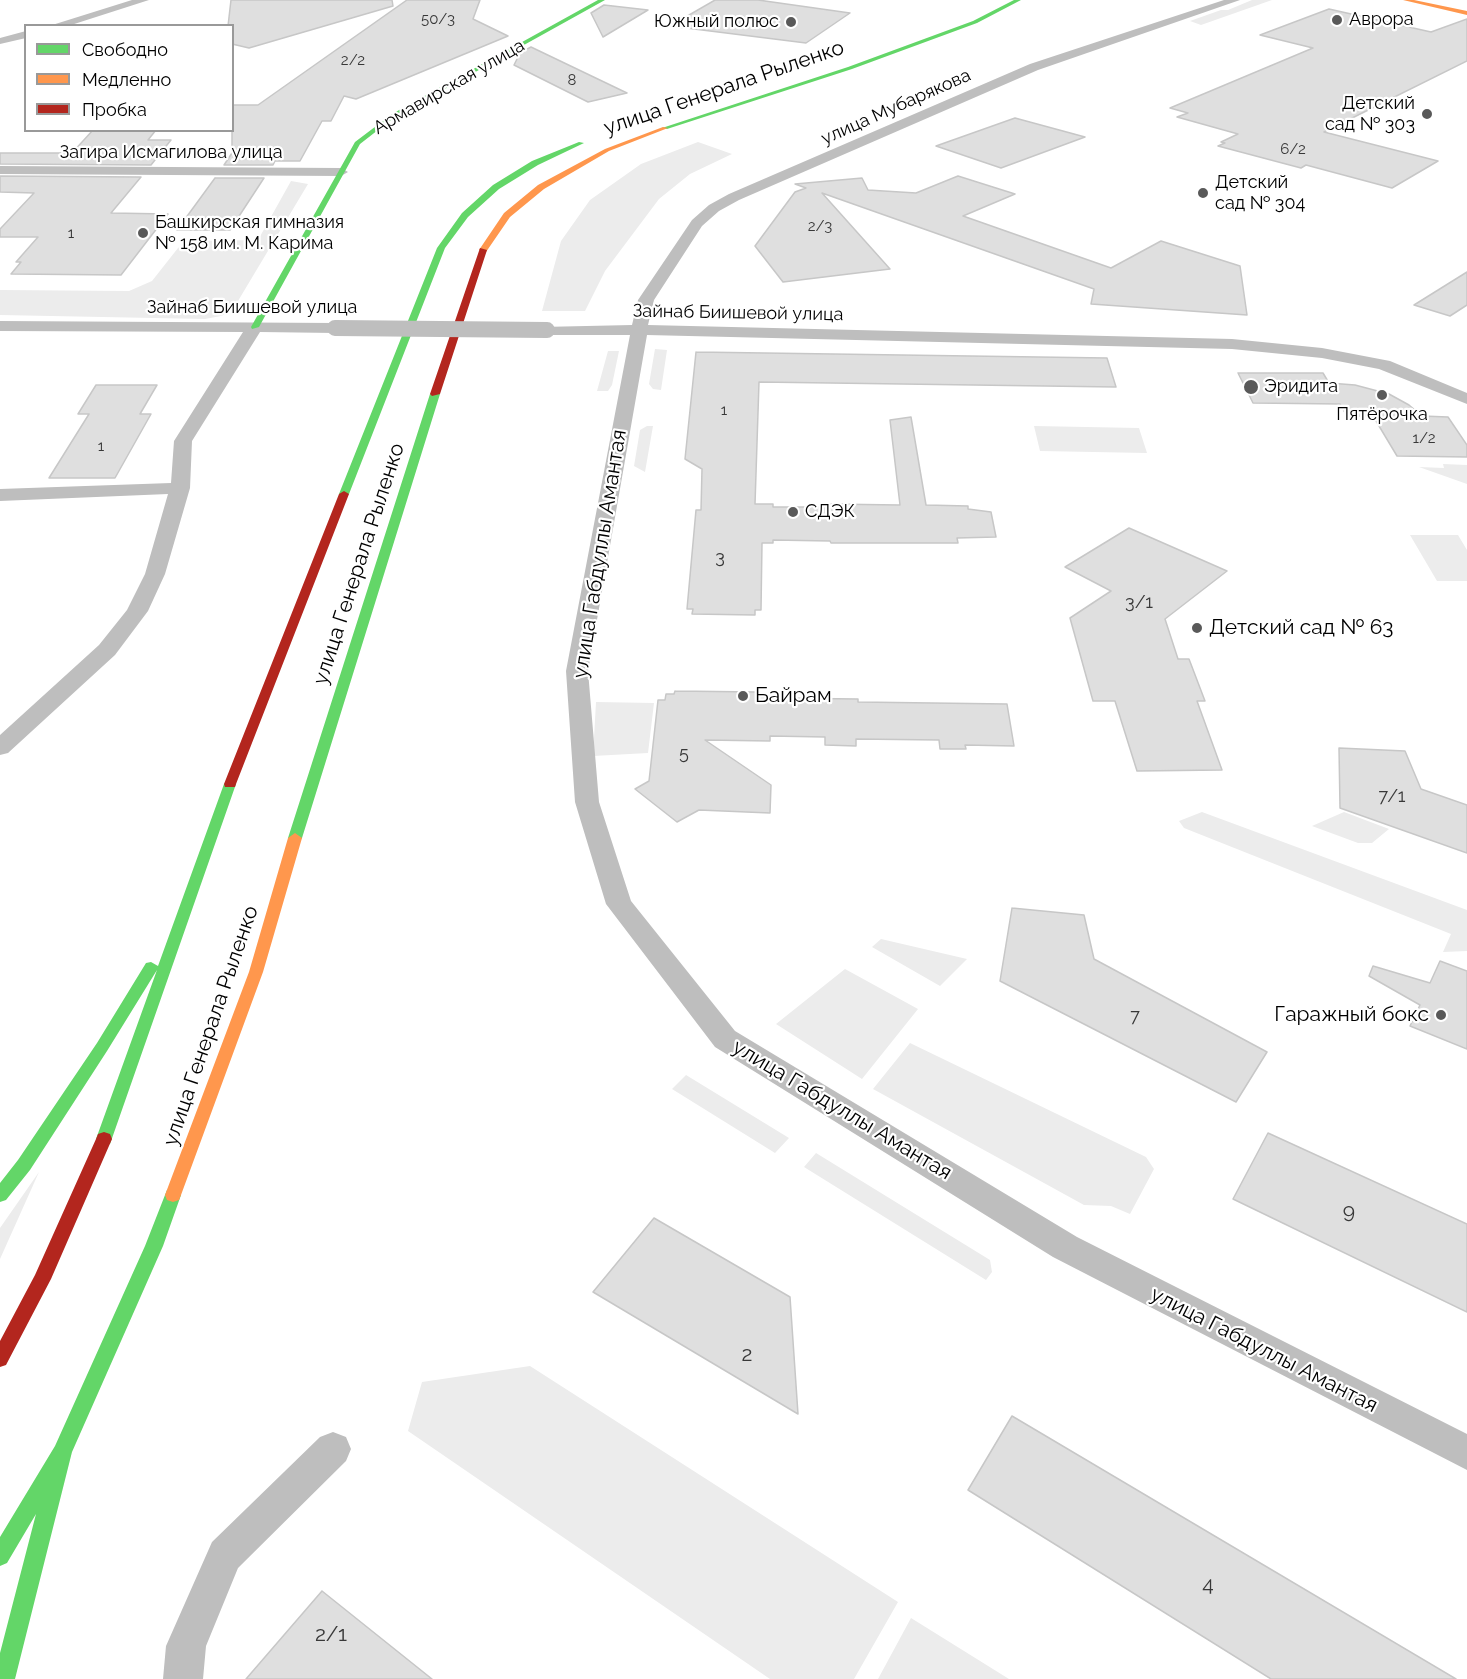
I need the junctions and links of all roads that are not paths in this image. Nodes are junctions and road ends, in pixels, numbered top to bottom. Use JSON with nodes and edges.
{"nodes":[{"id":1,"x":144,"y":0,"type":"edge"},
{"id":2,"x":602,"y":0,"type":"edge"},
{"id":3,"x":1018,"y":0,"type":"edge"},
{"id":4,"x":1234,"y":0,"type":"edge"},
{"id":5,"x":1406,"y":0,"type":"edge"},
{"id":6,"x":1467,"y":13,"type":"edge"},
{"id":7,"x":61,"y":24,"type":"edge"},
{"id":8,"x":24,"y":35,"type":"edge"},
{"id":9,"x":0,"y":41,"type":"edge"},
{"id":10,"x":598,"y":136,"type":"dead end"},
{"id":11,"x":0,"y":170,"type":"edge"},
{"id":12,"x":341,"y":172,"type":"junction"},
{"id":13,"x":0,"y":326,"type":"edge"},
{"id":14,"x":255,"y":327,"type":"junction"},
{"id":15,"x":640,"y":330,"type":"junction"},
{"id":16,"x":1467,"y":399,"type":"edge"},
{"id":17,"x":180,"y":488,"type":"junction"},
{"id":18,"x":0,"y":495,"type":"edge"},
{"id":19,"x":0,"y":748,"type":"edge"},
{"id":20,"x":186,"y":909,"type":"junction"},
{"id":21,"x":0,"y":1195,"type":"edge"},
{"id":22,"x":0,"y":1359,"type":"edge"},
{"id":23,"x":333,"y":1449,"type":"dead end"},
{"id":24,"x":62,"y":1452,"type":"junction"},
{"id":25,"x":1467,"y":1453,"type":"edge"},
{"id":26,"x":0,"y":1556,"type":"edge"},
{"id":27,"x":4,"y":1679,"type":"edge"},
{"id":28,"x":183,"y":1679,"type":"edge"}],
"edges":[{"from":1,"to":7,"type":"street"},
{"from":2,"to":12,"type":"main road","name":"Армавирская улица"},
{"from":3,"to":24,"type":"main road","name":"улица Генерала Рыленко"},
{"from":4,"to":15,"type":"street","name":"улица Мубарякова"},
{"from":5,"to":6,"type":"main road"},
{"from":8,"to":9,"type":"street"},
{"from":10,"to":20,"type":"main road","name":"улица Генерала Рыленко"},
{"from":11,"to":12,"type":"street","name":"Загира Исмагилова улица"},
{"from":12,"to":14,"type":"main road","name":"Армавирская улица"},
{"from":13,"to":14,"type":"street","name":"Зайнаб Биишевой улица"},
{"from":14,"to":15,"type":"street","name":"Зайнаб Биишевой улица","bridge":true},
{"from":14,"to":17,"type":"street","name":"Армавирская улица"},
{"from":15,"to":16,"type":"street","name":"Зайнаб Биишевой улица"},
{"from":15,"to":25,"type":"street","name":"улица Габдуллы Амантая"},
{"from":17,"to":18,"type":"street"},
{"from":17,"to":19,"type":"street","name":"Армавирская улица"},
{"from":20,"to":21,"type":"main road"},
{"from":20,"to":22,"type":"main road","name":"улица Генерала Рыленко"},
{"from":23,"to":28,"type":"street"},
{"from":24,"to":26,"type":"main road"},
{"from":24,"to":27,"type":"main road"}]}
